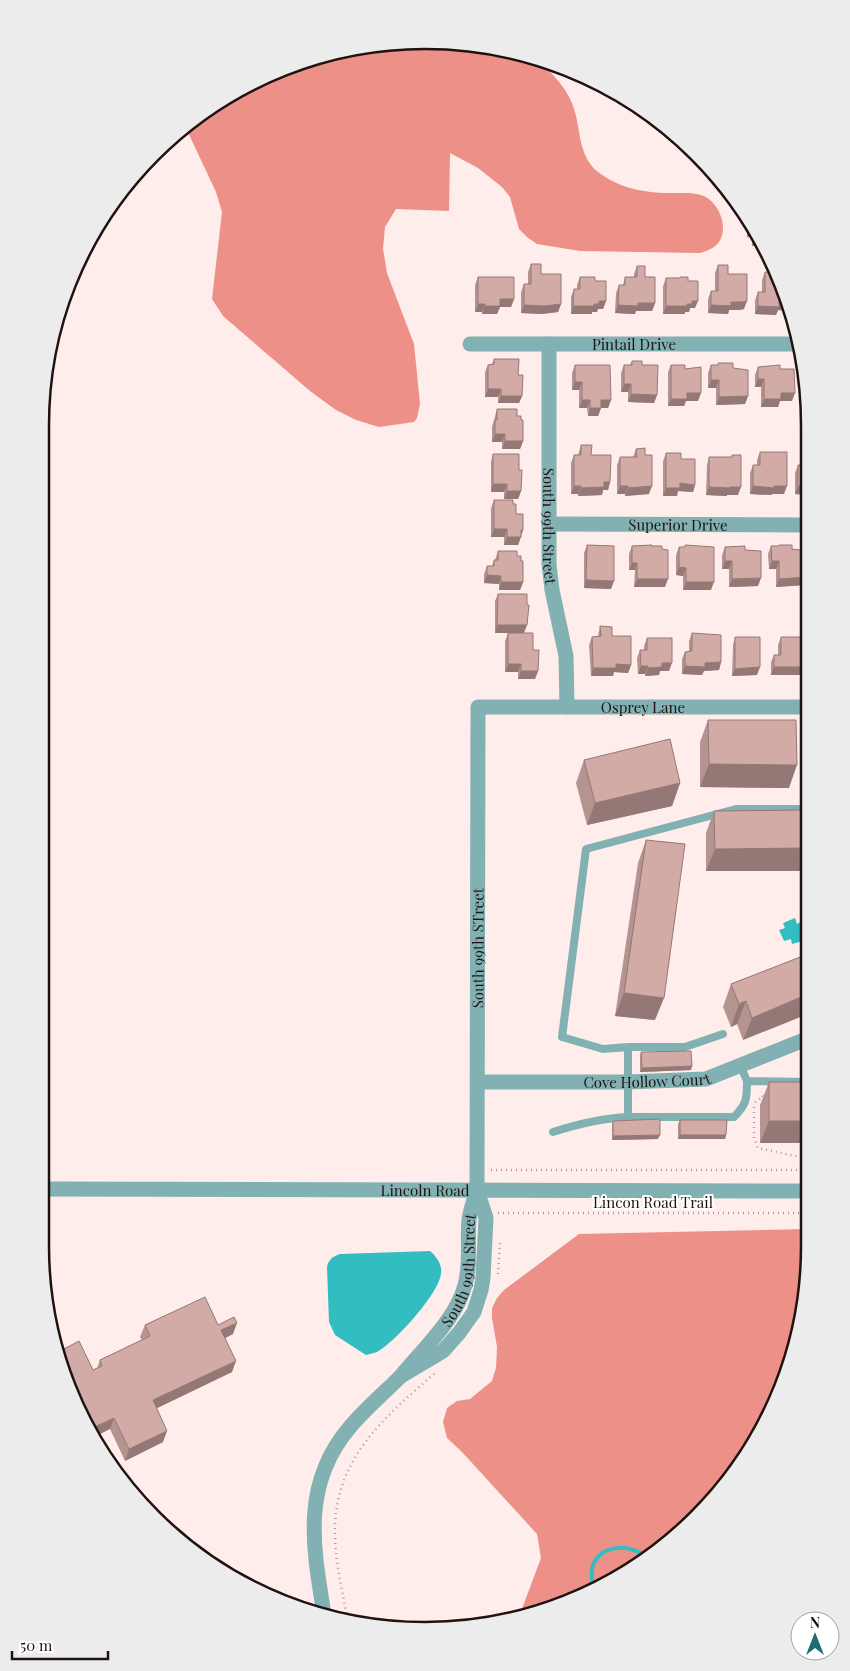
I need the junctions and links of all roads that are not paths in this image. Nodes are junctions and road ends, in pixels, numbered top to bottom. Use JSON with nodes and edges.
{"nodes":[{"id":1,"x":470,"y":344,"type":"dead end"},
{"id":2,"x":549,"y":344,"type":"junction"},
{"id":3,"x":792,"y":344,"type":"edge"},
{"id":4,"x":548,"y":524,"type":"junction"},
{"id":5,"x":801,"y":525,"type":"edge"},
{"id":6,"x":478,"y":707,"type":"joint"},
{"id":7,"x":567,"y":707,"type":"junction"},
{"id":8,"x":801,"y":707,"type":"edge"},
{"id":9,"x":801,"y":808,"type":"edge"},
{"id":10,"x":723,"y":1034,"type":"dead end"},
{"id":11,"x":801,"y":1041,"type":"edge"},
{"id":12,"x":628,"y":1047,"type":"junction"},
{"id":13,"x":740,"y":1065,"type":"junction"},
{"id":14,"x":747,"y":1081,"type":"junction"},
{"id":15,"x":478,"y":1082,"type":"junction"},
{"id":16,"x":628,"y":1082,"type":"junction"},
{"id":17,"x":801,"y":1082,"type":"edge"},
{"id":18,"x":628,"y":1117,"type":"junction"},
{"id":19,"x":552,"y":1132,"type":"dead end"},
{"id":20,"x":49,"y":1190,"type":"edge"},
{"id":21,"x":477,"y":1190,"type":"junction"},
{"id":22,"x":801,"y":1191,"type":"edge"},
{"id":23,"x":323,"y":1608,"type":"edge"}],
"edges":[{"from":1,"to":2,"type":"street","name":"Pintail Drive"},
{"from":2,"to":3,"type":"street","name":"Pintail Drive"},
{"from":2,"to":4,"type":"street","name":"South 99th Street"},
{"from":4,"to":5,"type":"street","name":"Superior Drive"},
{"from":4,"to":7,"type":"street","name":"South 99th Street"},
{"from":6,"to":7,"type":"street","name":"Osprey Lane"},
{"from":6,"to":15,"type":"street","name":"South 99th STreet"},
{"from":7,"to":8,"type":"street","name":"Osprey Lane"},
{"from":9,"to":12,"type":"lane"},
{"from":10,"to":12,"type":"lane"},
{"from":11,"to":13,"type":"street","name":"Cove Hollow Court"},
{"from":12,"to":16,"type":"lane"},
{"from":13,"to":14,"type":"lane"},
{"from":13,"to":16,"type":"street","name":"Cove Hollow Court"},
{"from":14,"to":17,"type":"lane"},
{"from":14,"to":18,"type":"lane"},
{"from":15,"to":16,"type":"street","name":"Cove Hollow Court"},
{"from":15,"to":21,"type":"street","name":"South 99th STreet"},
{"from":16,"to":18,"type":"lane"},
{"from":18,"to":19,"type":"lane"},
{"from":20,"to":21,"type":"street","name":"Lincoln Road"},
{"from":21,"to":22,"type":"street","name":"Lincoln Road"},
{"from":21,"to":23,"type":"street","name":"South 99th Street"}]}
